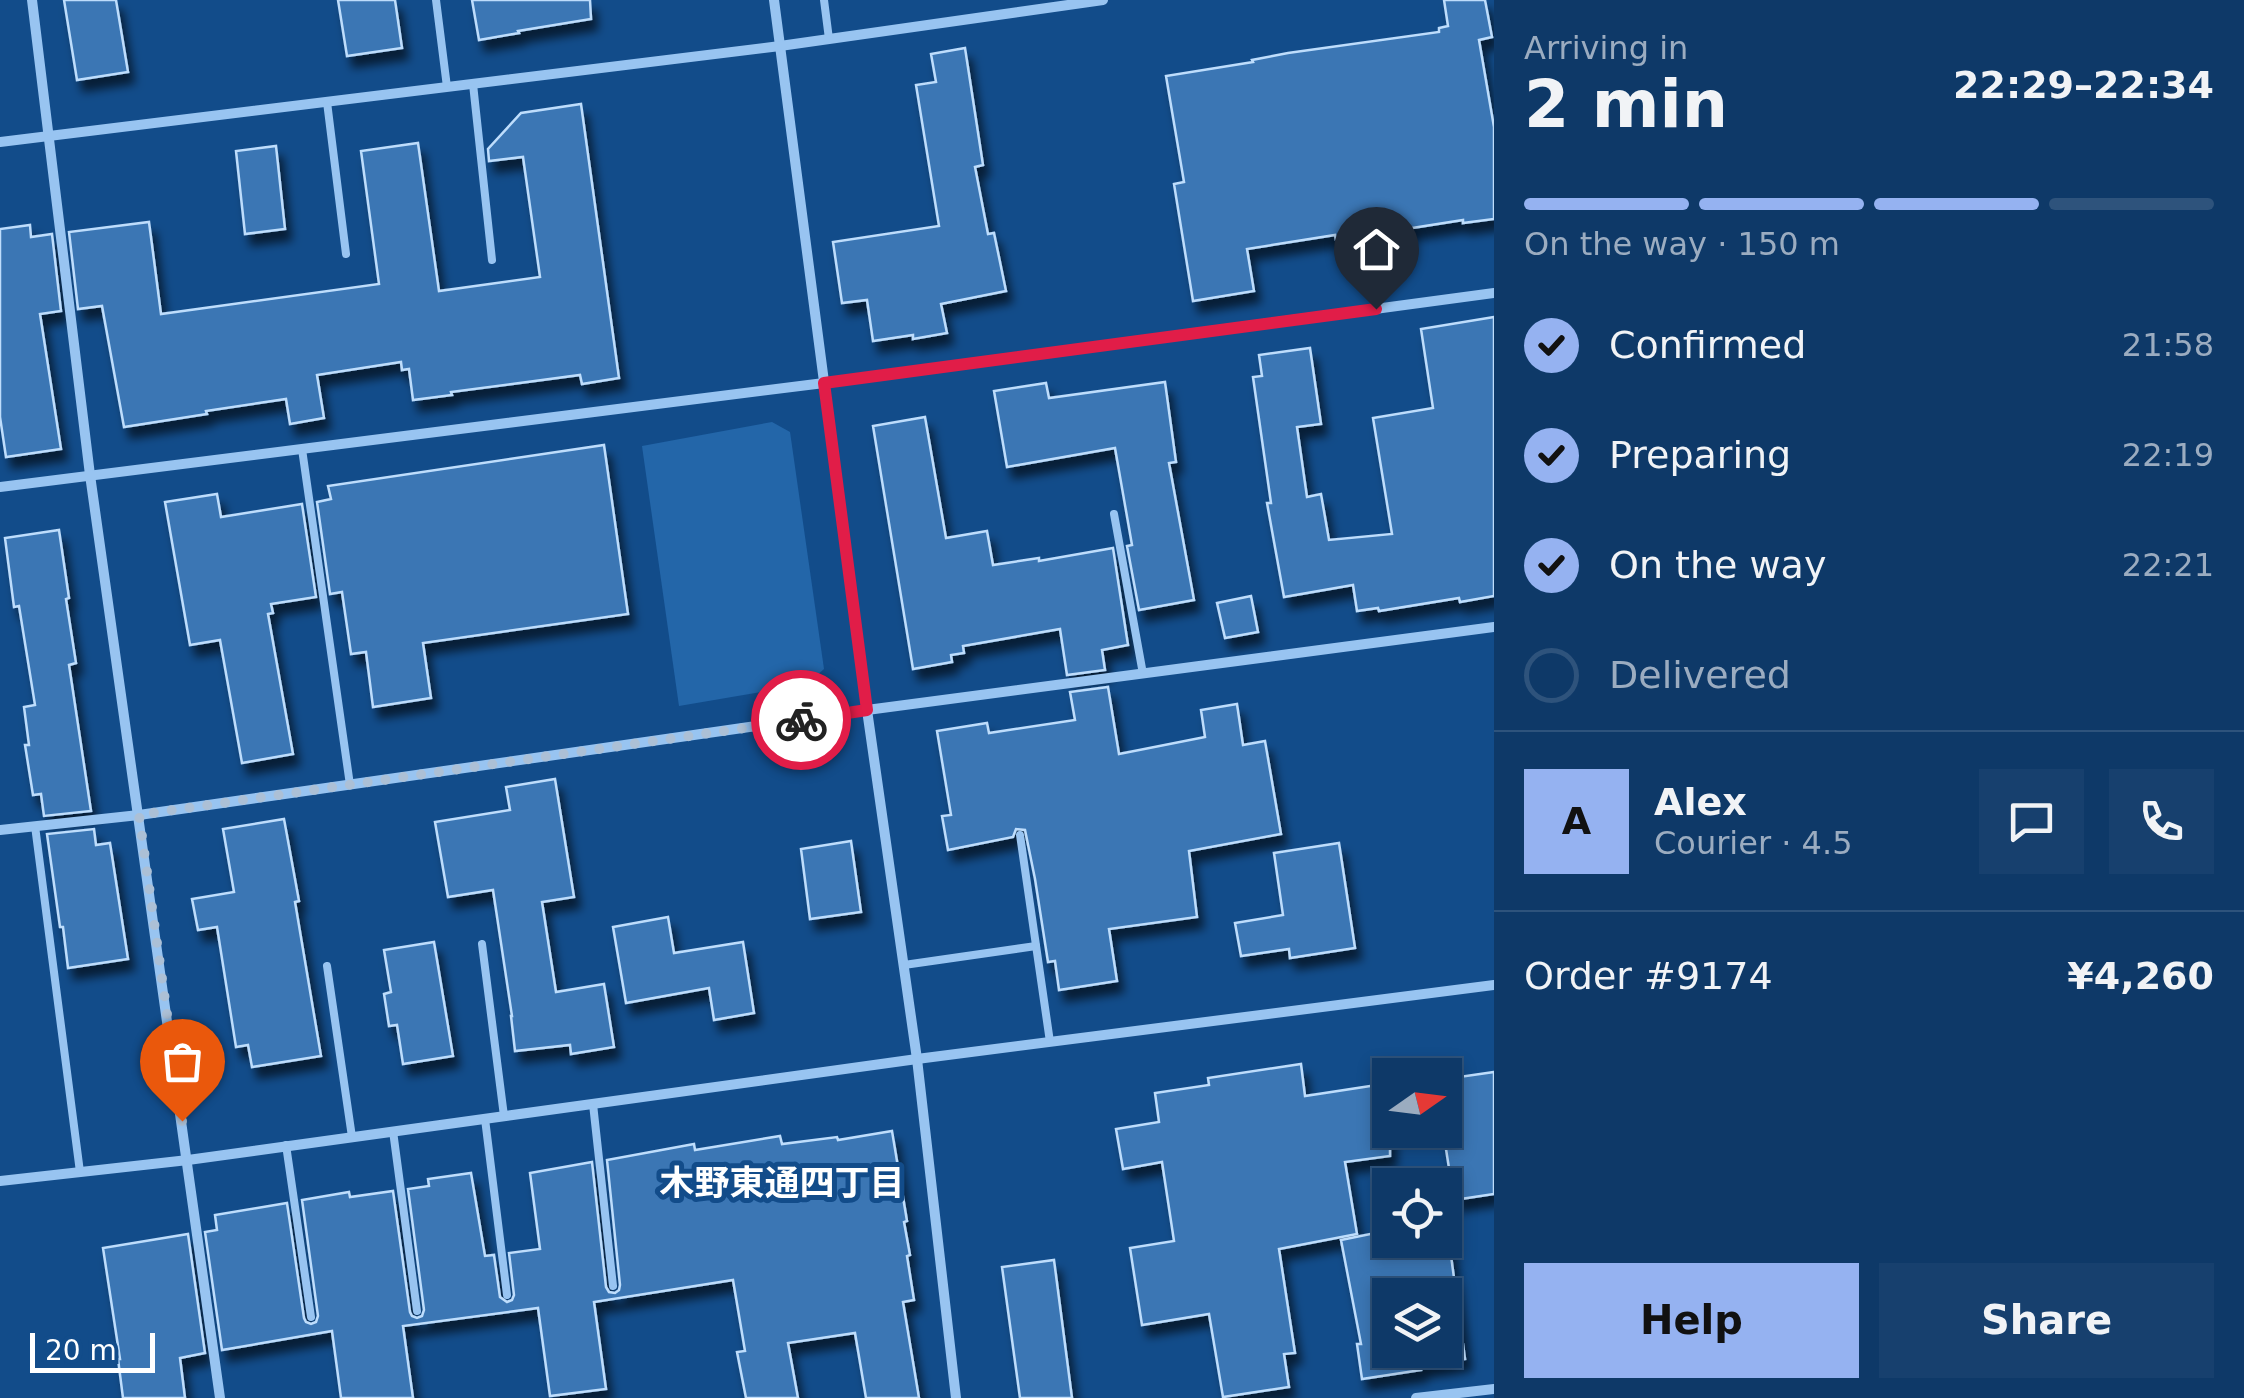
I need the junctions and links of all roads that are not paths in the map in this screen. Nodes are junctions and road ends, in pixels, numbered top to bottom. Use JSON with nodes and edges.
{"nodes":[{"id":1,"x":32,"y":0,"type":"edge"},
{"id":2,"x":436,"y":0,"type":"edge"},
{"id":3,"x":774,"y":0,"type":"edge"},
{"id":4,"x":824,"y":0,"type":"edge"},
{"id":5,"x":1102,"y":0,"type":"edge"},
{"id":6,"x":829,"y":39,"type":"junction"},
{"id":7,"x":780,"y":46,"type":"junction"},
{"id":8,"x":473,"y":84,"type":"junction"},
{"id":9,"x":447,"y":87,"type":"junction"},
{"id":10,"x":327,"y":102,"type":"junction"},
{"id":11,"x":48,"y":136,"type":"junction"},
{"id":12,"x":0,"y":142,"type":"edge"},
{"id":13,"x":346,"y":254,"type":"dead end"},
{"id":14,"x":492,"y":260,"type":"dead end"},
{"id":15,"x":1494,"y":293,"type":"edge"},
{"id":16,"x":824,"y":383,"type":"junction"},
{"id":17,"x":302,"y":448,"type":"junction"},
{"id":18,"x":90,"y":476,"type":"junction"},
{"id":19,"x":0,"y":488,"type":"edge"},
{"id":20,"x":1114,"y":514,"type":"dead end"},
{"id":21,"x":1494,"y":628,"type":"edge"},
{"id":22,"x":1143,"y":674,"type":"junction"},
{"id":23,"x":867,"y":710,"type":"junction"},
{"id":24,"x":350,"y":785,"type":"junction"},
{"id":25,"x":139,"y":815,"type":"junction"},
{"id":26,"x":35,"y":826,"type":"junction"},
{"id":27,"x":0,"y":830,"type":"edge"},
{"id":28,"x":1020,"y":835,"type":"dead end"},
{"id":29,"x":482,"y":944,"type":"dead end"},
{"id":30,"x":1036,"y":946,"type":"junction"},
{"id":31,"x":904,"y":965,"type":"junction"},
{"id":32,"x":327,"y":966,"type":"dead end"},
{"id":33,"x":1494,"y":985,"type":"edge"},
{"id":34,"x":1050,"y":1042,"type":"junction"},
{"id":35,"x":917,"y":1060,"type":"junction"},
{"id":36,"x":593,"y":1104,"type":"junction"},
{"id":37,"x":504,"y":1116,"type":"junction"},
{"id":38,"x":485,"y":1119,"type":"junction"},
{"id":39,"x":393,"y":1131,"type":"junction"},
{"id":40,"x":352,"y":1136,"type":"junction"},
{"id":41,"x":286,"y":1145,"type":"junction"},
{"id":42,"x":188,"y":1160,"type":"junction"},
{"id":43,"x":80,"y":1172,"type":"junction"},
{"id":44,"x":0,"y":1182,"type":"edge"},
{"id":45,"x":613,"y":1286,"type":"dead end"},
{"id":46,"x":507,"y":1295,"type":"dead end"},
{"id":47,"x":417,"y":1311,"type":"dead end"},
{"id":48,"x":310,"y":1317,"type":"dead end"},
{"id":49,"x":1494,"y":1388,"type":"edge"},
{"id":50,"x":220,"y":1398,"type":"edge"},
{"id":51,"x":956,"y":1398,"type":"edge"},
{"id":52,"x":1416,"y":1398,"type":"edge"}],
"edges":[{"from":1,"to":11,"type":"street"},
{"from":2,"to":9,"type":"lane"},
{"from":3,"to":7,"type":"street"},
{"from":4,"to":6,"type":"lane"},
{"from":5,"to":6,"type":"street"},
{"from":6,"to":7,"type":"street"},
{"from":7,"to":8,"type":"street"},
{"from":7,"to":16,"type":"street"},
{"from":8,"to":9,"type":"street"},
{"from":8,"to":14,"type":"lane"},
{"from":9,"to":10,"type":"street"},
{"from":10,"to":11,"type":"street"},
{"from":10,"to":13,"type":"lane"},
{"from":11,"to":12,"type":"street"},
{"from":11,"to":18,"type":"street"},
{"from":15,"to":16,"type":"street"},
{"from":16,"to":17,"type":"street"},
{"from":16,"to":23,"type":"street"},
{"from":17,"to":18,"type":"street"},
{"from":17,"to":24,"type":"lane"},
{"from":18,"to":19,"type":"street"},
{"from":18,"to":25,"type":"street"},
{"from":20,"to":22,"type":"lane"},
{"from":21,"to":22,"type":"street"},
{"from":22,"to":23,"type":"street"},
{"from":23,"to":24,"type":"street"},
{"from":23,"to":31,"type":"street"},
{"from":24,"to":25,"type":"street"},
{"from":25,"to":26,"type":"street"},
{"from":25,"to":42,"type":"street"},
{"from":26,"to":27,"type":"street"},
{"from":26,"to":43,"type":"lane"},
{"from":28,"to":30,"type":"lane"},
{"from":29,"to":37,"type":"lane"},
{"from":30,"to":31,"type":"lane"},
{"from":30,"to":34,"type":"lane"},
{"from":31,"to":35,"type":"street"},
{"from":32,"to":40,"type":"lane"},
{"from":33,"to":34,"type":"street"},
{"from":34,"to":35,"type":"street"},
{"from":35,"to":36,"type":"street"},
{"from":35,"to":51,"type":"street"},
{"from":36,"to":37,"type":"street"},
{"from":36,"to":45,"type":"lane"},
{"from":37,"to":38,"type":"street"},
{"from":38,"to":39,"type":"street"},
{"from":38,"to":46,"type":"lane"},
{"from":39,"to":40,"type":"street"},
{"from":39,"to":47,"type":"lane"},
{"from":40,"to":41,"type":"street"},
{"from":41,"to":42,"type":"street"},
{"from":41,"to":48,"type":"lane"},
{"from":42,"to":43,"type":"street"},
{"from":42,"to":50,"type":"street"},
{"from":43,"to":44,"type":"street"},
{"from":49,"to":52,"type":"street"}]}
